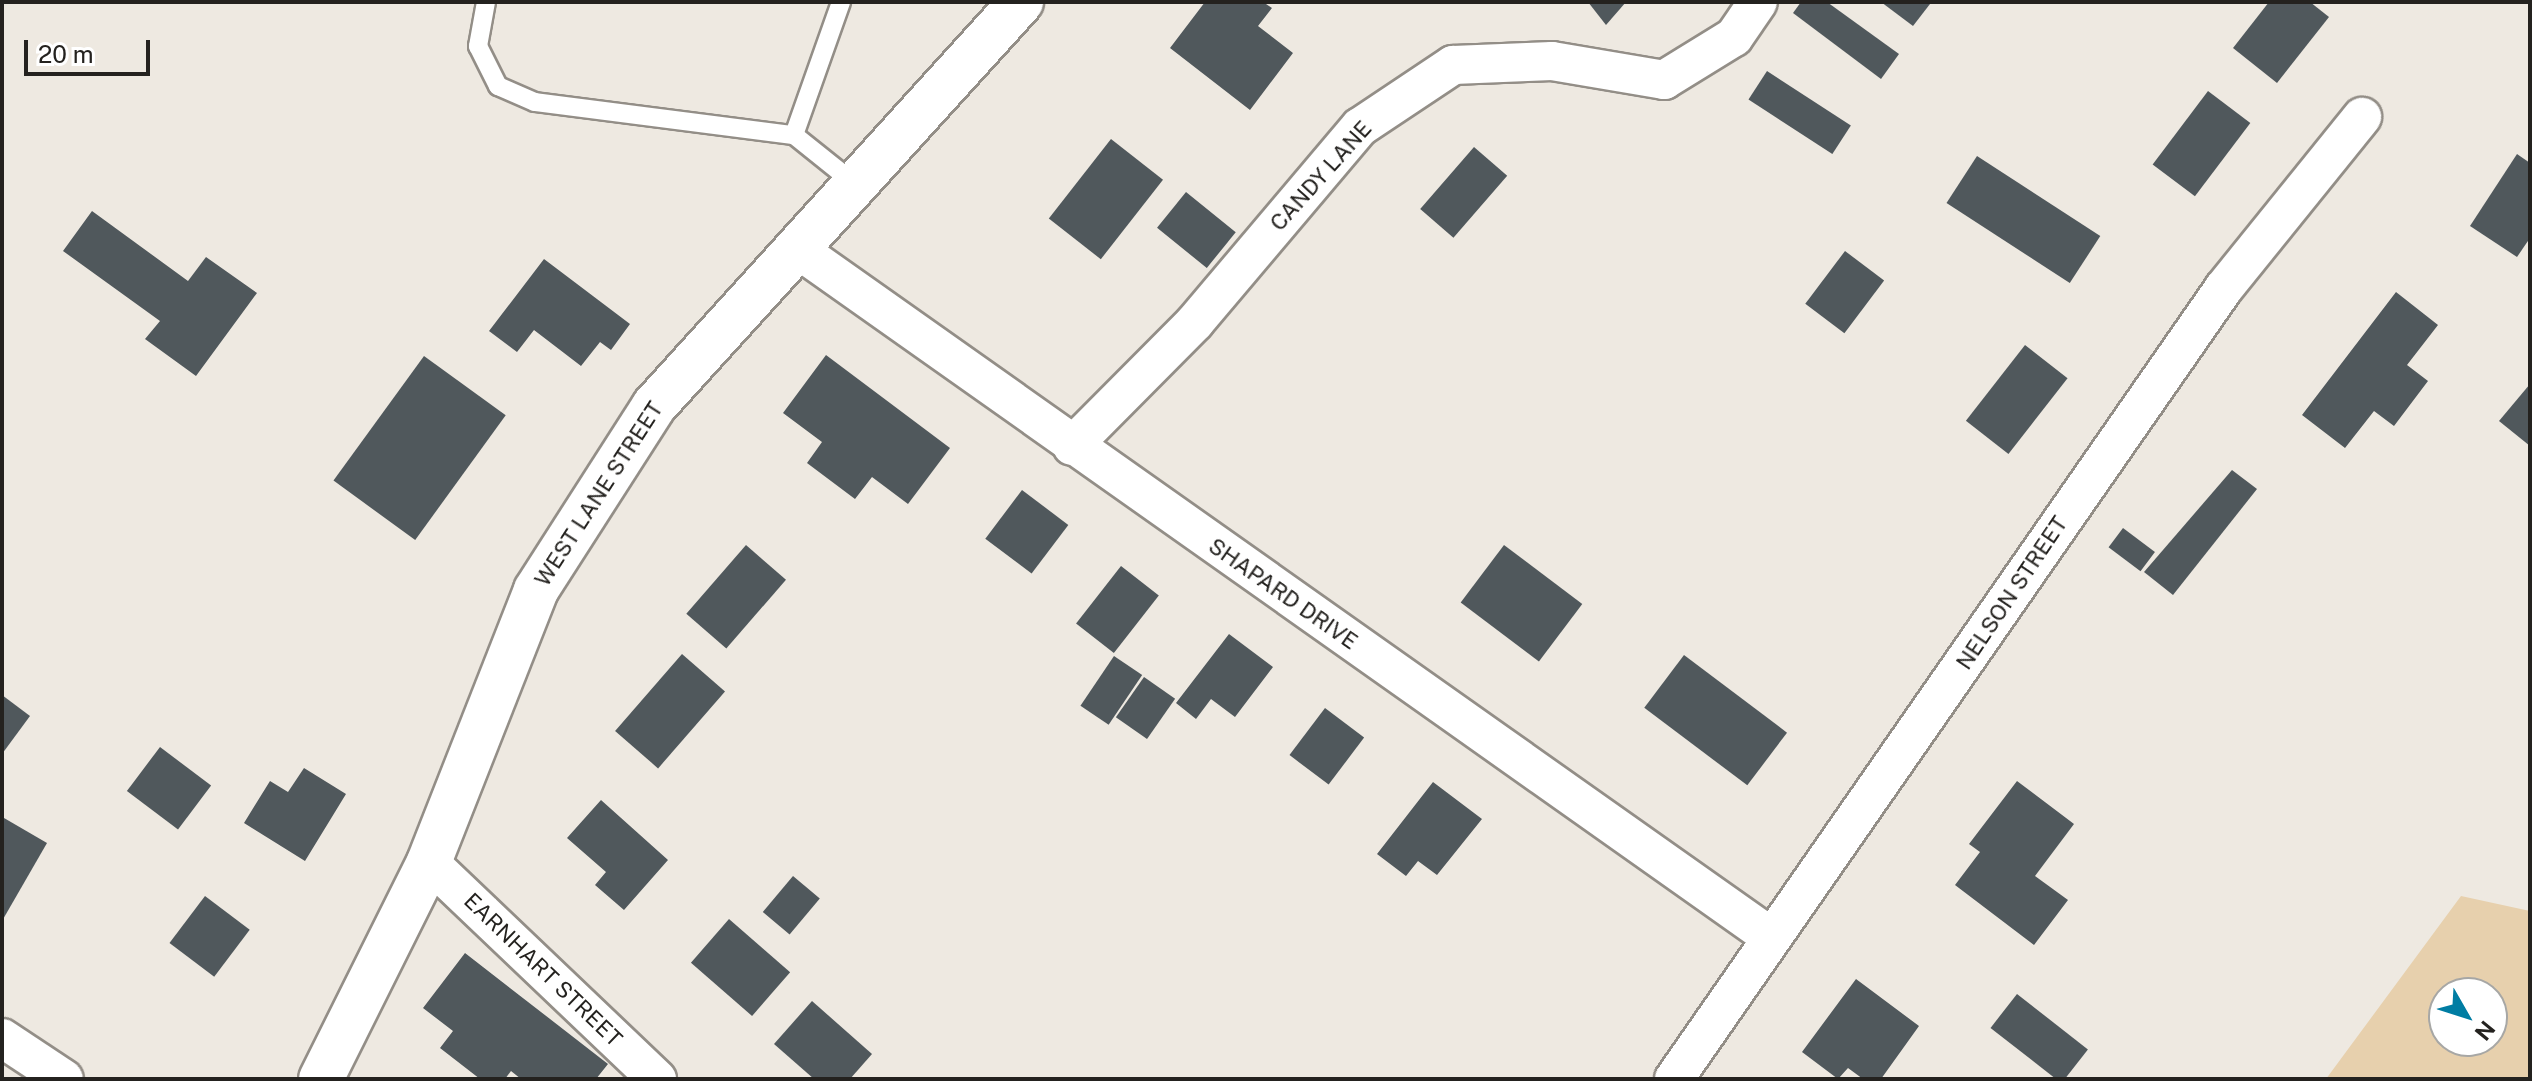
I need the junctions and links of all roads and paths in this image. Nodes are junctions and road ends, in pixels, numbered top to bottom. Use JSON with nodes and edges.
{"nodes":[{"id":1,"x":486,"y":2,"type":"edge"},
{"id":2,"x":841,"y":2,"type":"edge"},
{"id":3,"x":1021,"y":2,"type":"edge"},
{"id":4,"x":1758,"y":2,"type":"edge"},
{"id":5,"x":2362,"y":117,"type":"dead end"},
{"id":6,"x":794,"y":135,"type":"junction"},
{"id":7,"x":854,"y":183,"type":"junction"},
{"id":8,"x":796,"y":248,"type":"junction"},
{"id":9,"x":1072,"y":446,"type":"junction"},
{"id":10,"x":429,"y":862,"type":"junction"},
{"id":11,"x":1771,"y":937,"type":"junction"},
{"id":12,"x":2,"y":1038,"type":"edge"},
{"id":13,"x":64,"y":1079,"type":"edge"},
{"id":14,"x":321,"y":1079,"type":"edge"},
{"id":15,"x":657,"y":1079,"type":"edge"},
{"id":16,"x":1674,"y":1079,"type":"edge"}],
"edges":[{"from":1,"to":6,"type":"lane"},
{"from":2,"to":6,"type":"lane"},
{"from":3,"to":7,"type":"street","name":"WEST LANE STREET"},
{"from":4,"to":9,"type":"street","name":"CANDY LANE"},
{"from":5,"to":11,"type":"street","name":"NELSON STREET"},
{"from":6,"to":7,"type":"lane"},
{"from":7,"to":8,"type":"street","name":"WEST LANE STREET"},
{"from":8,"to":9,"type":"street","name":"SHAPARD DRIVE"},
{"from":8,"to":10,"type":"street","name":"WEST LANE STREET"},
{"from":9,"to":11,"type":"street","name":"SHAPARD DRIVE"},
{"from":10,"to":14,"type":"street","name":"WEST LANE STREET"},
{"from":10,"to":15,"type":"street","name":"EARNHART STREET"},
{"from":11,"to":16,"type":"street","name":"NELSON STREET"},
{"from":12,"to":13,"type":"street"}]}
